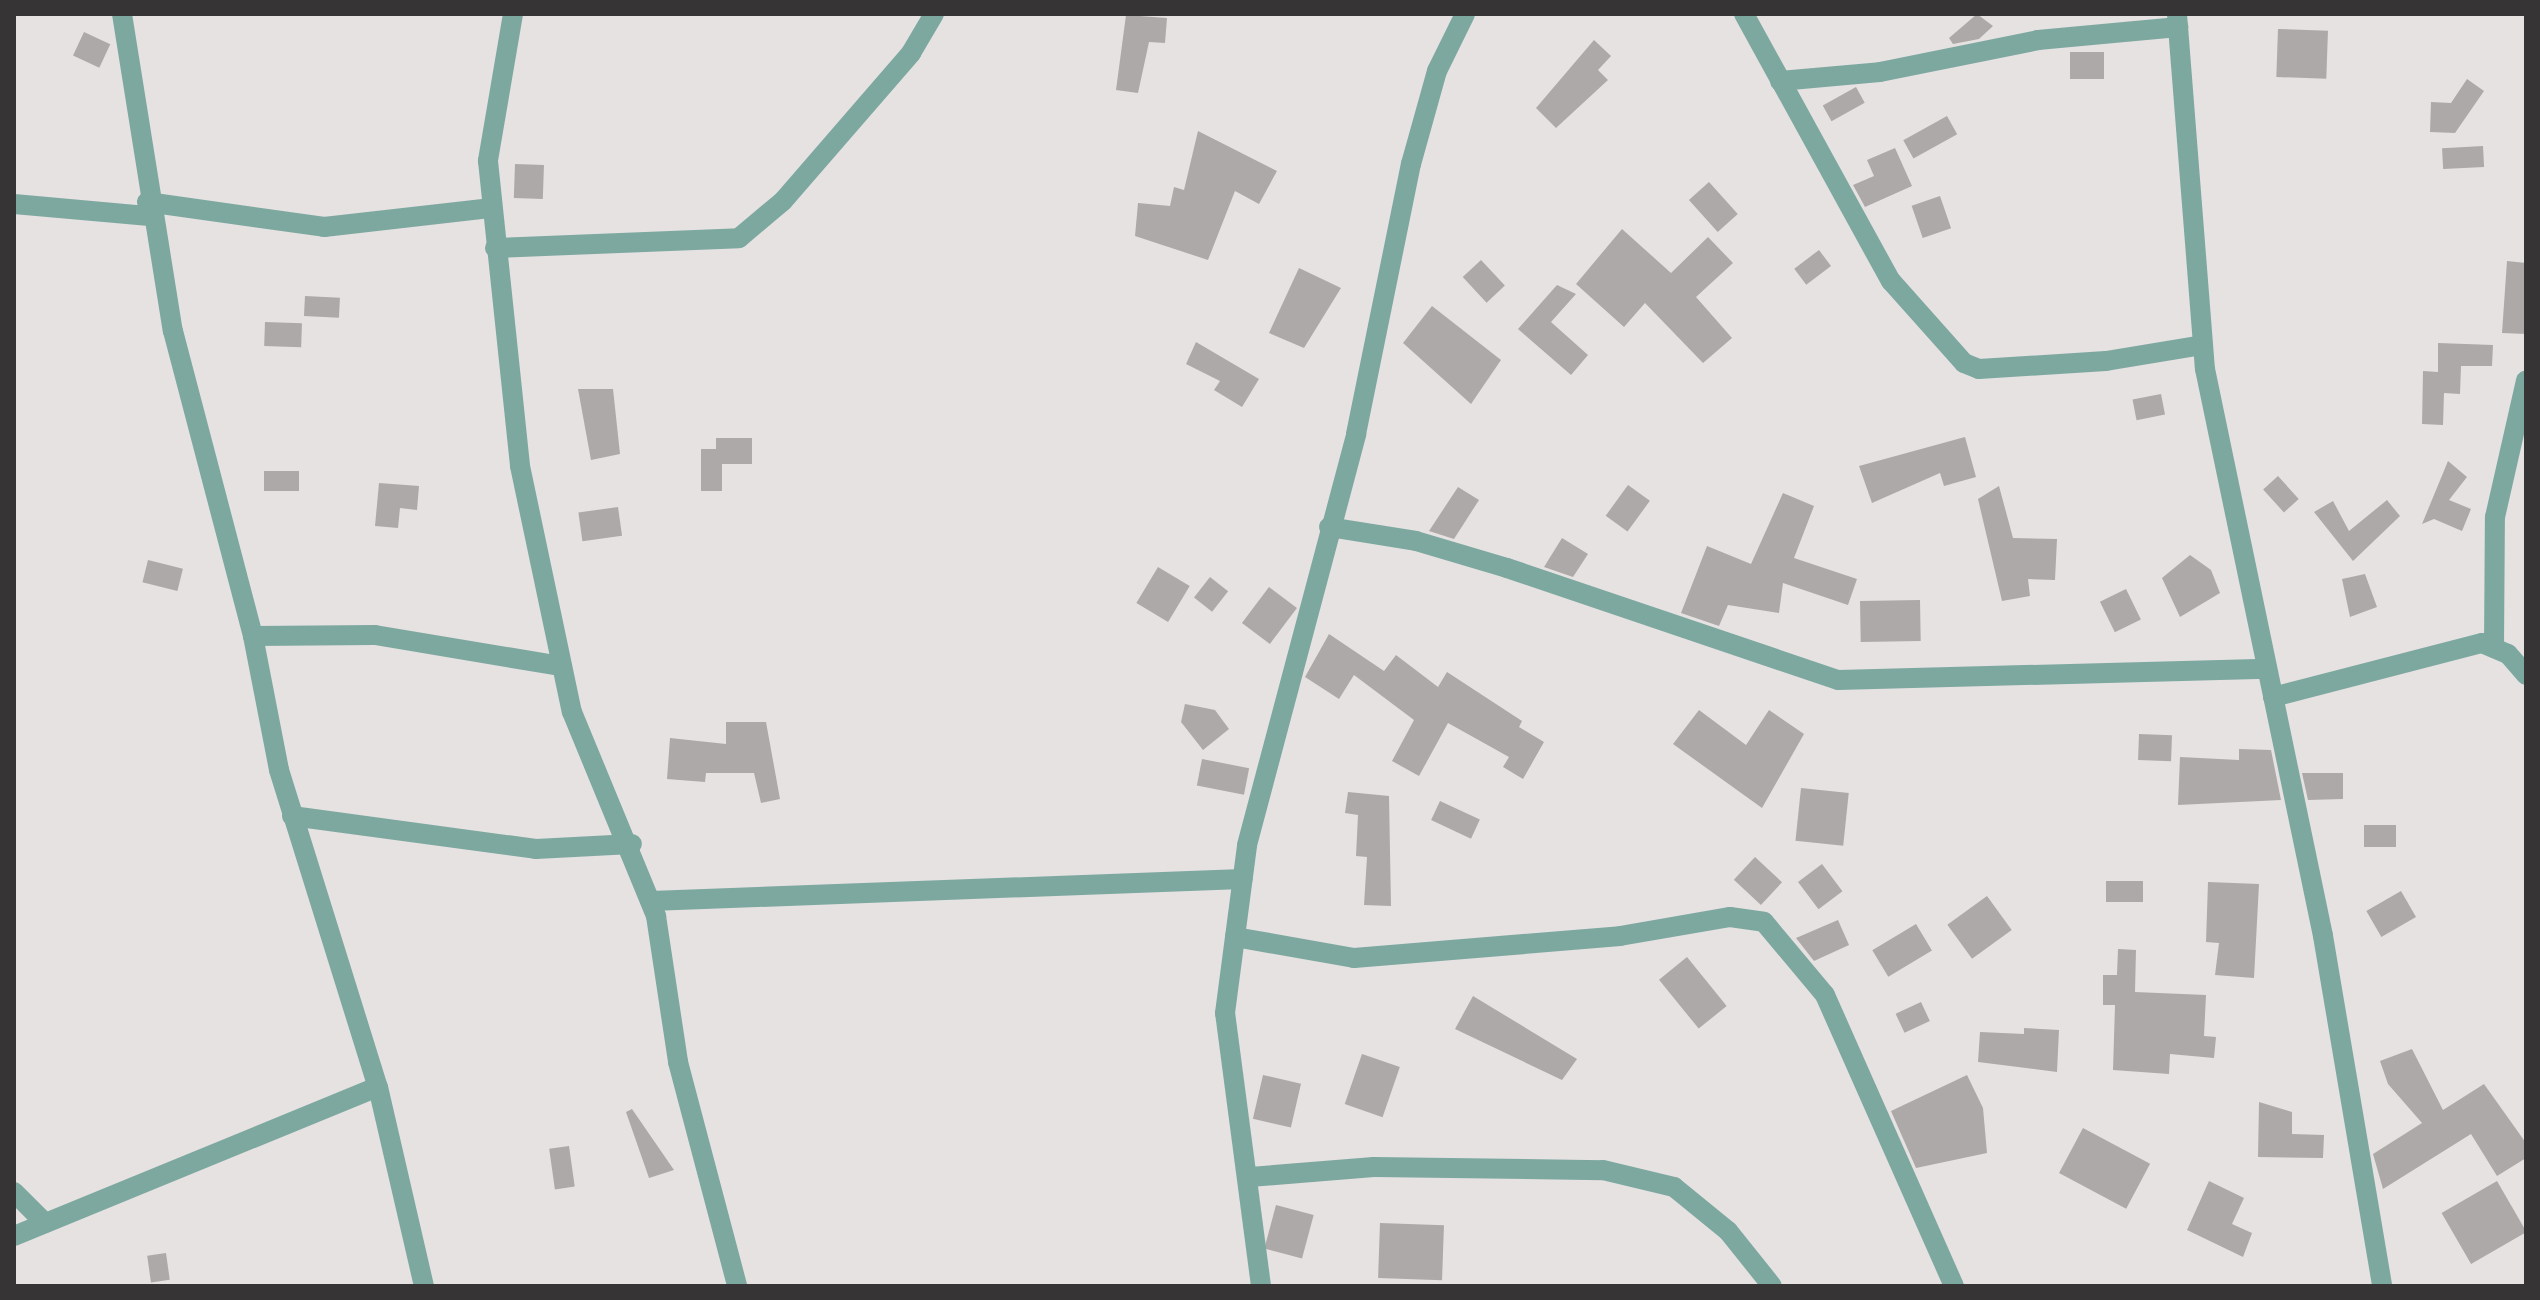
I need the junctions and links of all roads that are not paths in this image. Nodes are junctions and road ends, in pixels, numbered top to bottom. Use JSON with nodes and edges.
{"nodes":[{"id":1,"x":122,"y":14,"type":"edge"},
{"id":2,"x":513,"y":14,"type":"edge"},
{"id":3,"x":934,"y":14,"type":"edge"},
{"id":4,"x":1465,"y":14,"type":"edge"},
{"id":5,"x":1744,"y":14,"type":"edge"},
{"id":6,"x":2178,"y":21,"type":"edge"},
{"id":7,"x":1780,"y":81,"type":"junction"},
{"id":8,"x":14,"y":204,"type":"edge"},
{"id":9,"x":492,"y":208,"type":"junction"},
{"id":10,"x":148,"y":209,"type":"junction"},
{"id":11,"x":495,"y":248,"type":"junction"},
{"id":12,"x":2203,"y":345,"type":"junction"},
{"id":13,"x":2526,"y":380,"type":"edge"},
{"id":14,"x":1329,"y":527,"type":"junction"},
{"id":15,"x":253,"y":636,"type":"junction"},
{"id":16,"x":2494,"y":648,"type":"junction"},
{"id":17,"x":561,"y":666,"type":"junction"},
{"id":18,"x":2267,"y":669,"type":"junction"},
{"id":19,"x":2526,"y":675,"type":"edge"},
{"id":20,"x":2273,"y":697,"type":"junction"},
{"id":21,"x":292,"y":816,"type":"junction"},
{"id":22,"x":632,"y":844,"type":"junction"},
{"id":23,"x":1243,"y":879,"type":"junction"},
{"id":24,"x":651,"y":901,"type":"junction"},
{"id":25,"x":1235,"y":937,"type":"junction"},
{"id":26,"x":378,"y":1087,"type":"junction"},
{"id":27,"x":1250,"y":1177,"type":"junction"},
{"id":28,"x":14,"y":1192,"type":"edge"},
{"id":29,"x":45,"y":1223,"type":"junction"},
{"id":30,"x":14,"y":1236,"type":"edge"},
{"id":31,"x":424,"y":1286,"type":"edge"},
{"id":32,"x":737,"y":1286,"type":"edge"},
{"id":33,"x":1261,"y":1286,"type":"edge"},
{"id":34,"x":1772,"y":1286,"type":"edge"},
{"id":35,"x":1954,"y":1286,"type":"edge"},
{"id":36,"x":2382,"y":1286,"type":"edge"}],
"edges":[{"from":1,"to":10,"type":"street"},
{"from":2,"to":9,"type":"street"},
{"from":3,"to":11,"type":"street"},
{"from":4,"to":14,"type":"street"},
{"from":5,"to":7,"type":"street"},
{"from":6,"to":7,"type":"street"},
{"from":6,"to":12,"type":"street"},
{"from":7,"to":12,"type":"street"},
{"from":8,"to":10,"type":"street"},
{"from":9,"to":10,"type":"street"},
{"from":9,"to":11,"type":"street"},
{"from":10,"to":15,"type":"street"},
{"from":11,"to":17,"type":"street"},
{"from":12,"to":18,"type":"street"},
{"from":13,"to":16,"type":"street"},
{"from":14,"to":18,"type":"street"},
{"from":14,"to":23,"type":"street"},
{"from":15,"to":17,"type":"street"},
{"from":15,"to":21,"type":"street"},
{"from":16,"to":19,"type":"street"},
{"from":16,"to":20,"type":"street"},
{"from":17,"to":22,"type":"street"},
{"from":18,"to":20,"type":"street"},
{"from":20,"to":36,"type":"street"},
{"from":21,"to":22,"type":"street"},
{"from":21,"to":26,"type":"street"},
{"from":22,"to":24,"type":"street"},
{"from":23,"to":24,"type":"street"},
{"from":23,"to":25,"type":"street"},
{"from":24,"to":32,"type":"street"},
{"from":25,"to":27,"type":"street"},
{"from":25,"to":35,"type":"street"},
{"from":26,"to":29,"type":"street"},
{"from":26,"to":31,"type":"street"},
{"from":27,"to":33,"type":"street"},
{"from":27,"to":34,"type":"street"},
{"from":28,"to":29,"type":"street"},
{"from":29,"to":30,"type":"street"}]}
